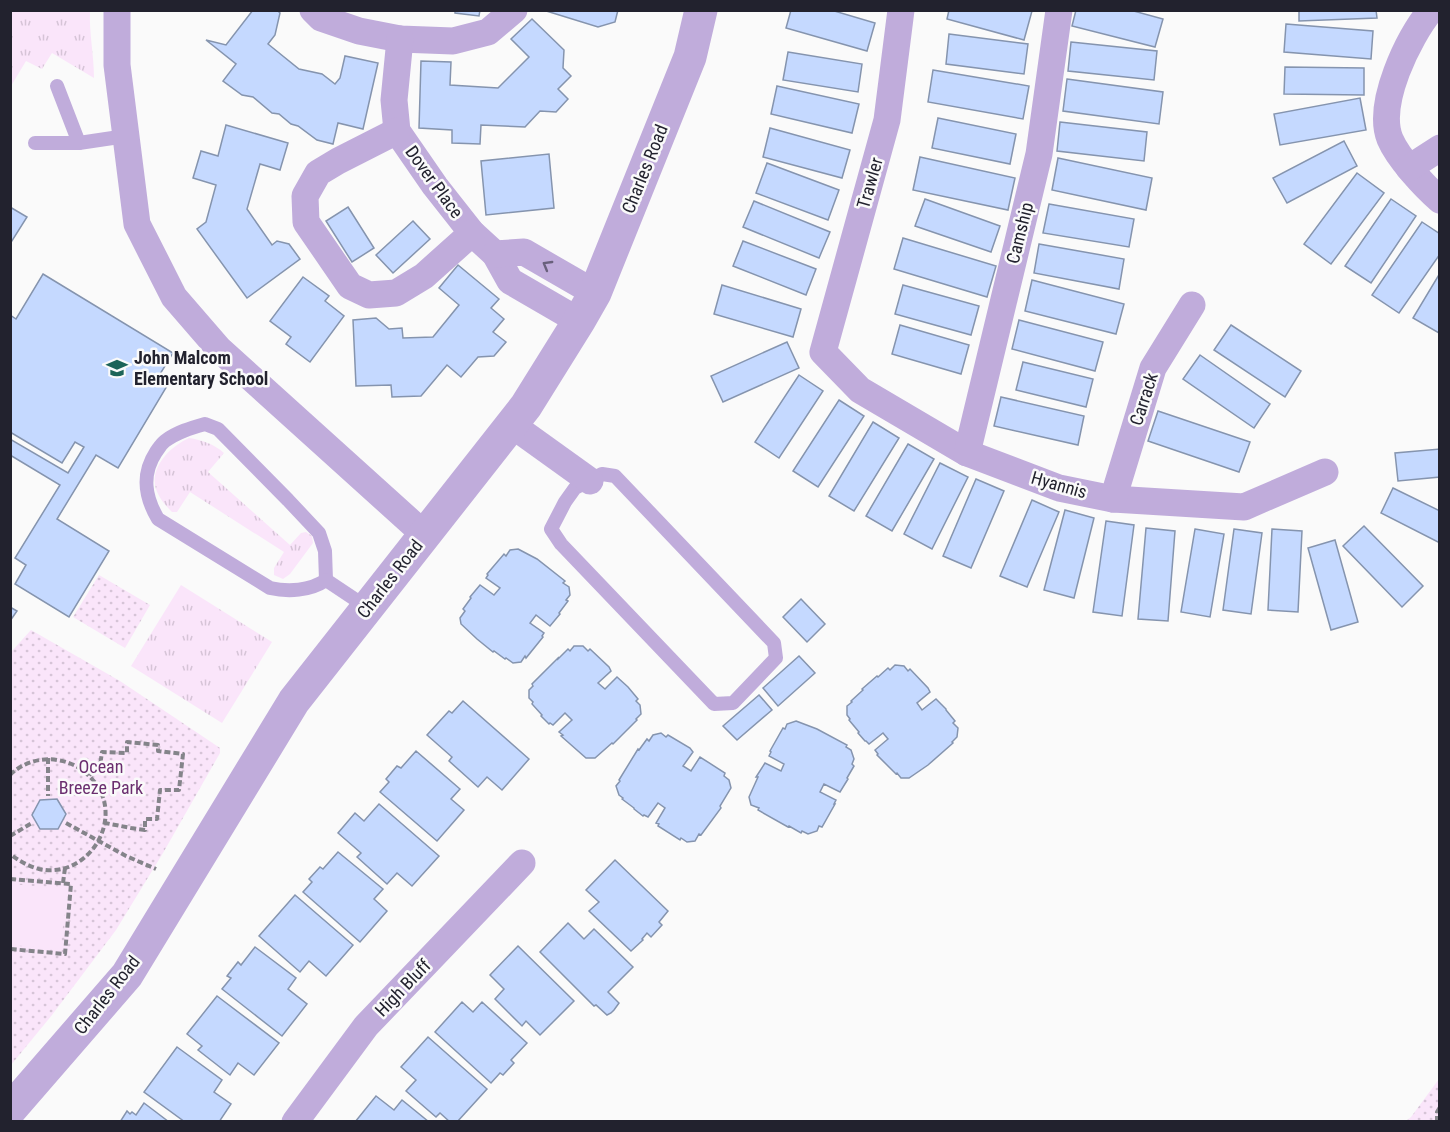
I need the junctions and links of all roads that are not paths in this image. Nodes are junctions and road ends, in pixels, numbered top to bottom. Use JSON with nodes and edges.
{"nodes":[{"id":1,"x":117,"y":10,"type":"edge"},
{"id":2,"x":313,"y":10,"type":"edge"},
{"id":3,"x":514,"y":10,"type":"edge"},
{"id":4,"x":700,"y":10,"type":"edge"},
{"id":5,"x":901,"y":10,"type":"edge"},
{"id":6,"x":1059,"y":10,"type":"edge"},
{"id":7,"x":1431,"y":10,"type":"edge"},
{"id":8,"x":400,"y":39,"type":"junction"},
{"id":9,"x":57,"y":86,"type":"dead end"},
{"id":10,"x":397,"y":131,"type":"junction"},
{"id":11,"x":126,"y":136,"type":"junction"},
{"id":12,"x":35,"y":143,"type":"dead end"},
{"id":13,"x":79,"y":143,"type":"junction"},
{"id":14,"x":1440,"y":148,"type":"edge"},
{"id":15,"x":1409,"y":168,"type":"junction"},
{"id":16,"x":1440,"y":200,"type":"edge"},
{"id":17,"x":472,"y":233,"type":"junction"},
{"id":18,"x":495,"y":254,"type":"junction"},
{"id":19,"x":595,"y":292,"type":"junction"},
{"id":20,"x":1192,"y":305,"type":"dead end"},
{"id":21,"x":579,"y":321,"type":"junction"},
{"id":22,"x":823,"y":352,"type":"joint"},
{"id":23,"x":507,"y":431,"type":"junction"},
{"id":24,"x":966,"y":453,"type":"junction"},
{"id":25,"x":1325,"y":472,"type":"dead end"},
{"id":26,"x":582,"y":484,"type":"junction"},
{"id":27,"x":1113,"y":499,"type":"junction"},
{"id":28,"x":425,"y":535,"type":"junction"},
{"id":29,"x":326,"y":580,"type":"junction"},
{"id":30,"x":368,"y":608,"type":"junction"},
{"id":31,"x":522,"y":863,"type":"dead end"},
{"id":32,"x":10,"y":1110,"type":"edge"},
{"id":33,"x":296,"y":1122,"type":"edge"}],
"edges":[{"from":1,"to":11,"type":"street"},
{"from":2,"to":8,"type":"street"},
{"from":3,"to":8,"type":"street"},
{"from":4,"to":19,"type":"street","name":"Charles Road"},
{"from":5,"to":22,"type":"street","name":"Trawler"},
{"from":6,"to":24,"type":"street","name":"Camship"},
{"from":7,"to":15,"type":"street"},
{"from":8,"to":10,"type":"street","name":"Dover Place"},
{"from":9,"to":13,"type":"lane"},
{"from":10,"to":17,"type":"street","name":"Dover Place"},
{"from":10,"to":17,"type":"street","name":"Dover Place"},
{"from":11,"to":13,"type":"lane"},
{"from":11,"to":28,"type":"street"},
{"from":12,"to":13,"type":"lane"},
{"from":14,"to":15,"type":"street"},
{"from":15,"to":16,"type":"street"},
{"from":17,"to":18,"type":"street","name":"Dover Place"},
{"from":19,"to":18,"type":"street","one_way":true},
{"from":18,"to":21,"type":"street","name":"Dover Place"},
{"from":19,"to":21,"type":"street","name":"Charles Road"},
{"from":20,"to":27,"type":"street","name":"Carrack"},
{"from":21,"to":23,"type":"street","name":"Charles Road"},
{"from":22,"to":24,"type":"street","name":"Hyannis"},
{"from":23,"to":26,"type":"street"},
{"from":23,"to":28,"type":"street","name":"Charles Road"},
{"from":24,"to":27,"type":"street","name":"Hyannis"},
{"from":25,"to":27,"type":"street","name":"Hyannis"},
{"from":26,"to":26,"type":"lane"},
{"from":28,"to":30,"type":"street","name":"Charles Road"},
{"from":29,"to":29,"type":"lane"},
{"from":29,"to":30,"type":"lane"},
{"from":30,"to":32,"type":"street","name":"Charles Road"},
{"from":31,"to":33,"type":"street","name":"High Bluff"}]}
